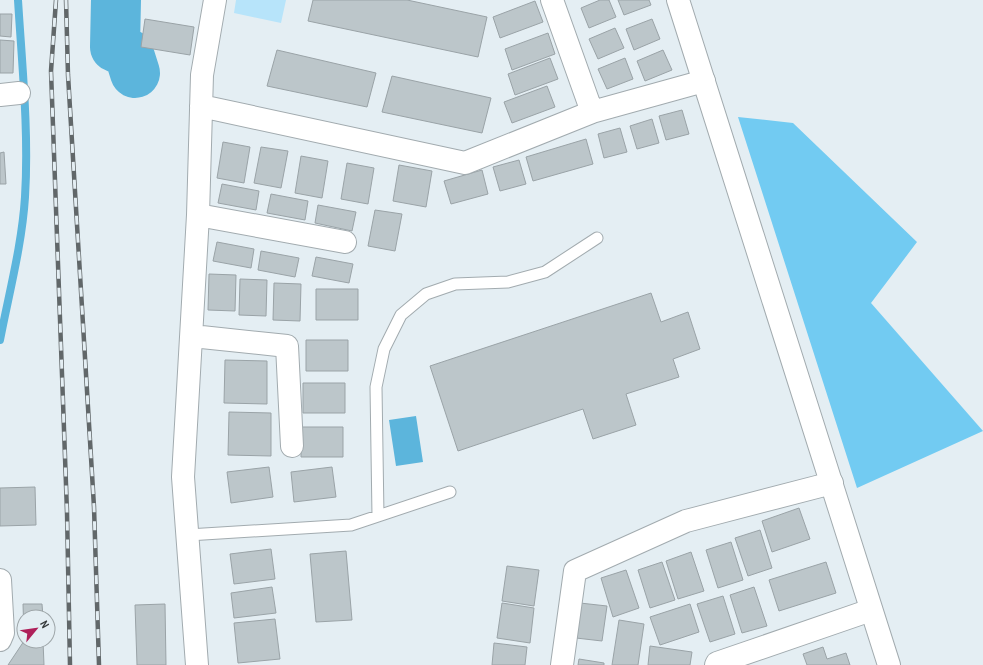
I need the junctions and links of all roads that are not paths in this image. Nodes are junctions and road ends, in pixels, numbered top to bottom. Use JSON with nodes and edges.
{"nodes":[{"id":1,"x":215,"y":0,"type":"edge"},
{"id":2,"x":552,"y":0,"type":"edge"},
{"id":3,"x":678,"y":0,"type":"edge"},
{"id":4,"x":704,"y":81,"type":"junction"},
{"id":5,"x":201,"y":106,"type":"junction"},
{"id":6,"x":592,"y":112,"type":"junction"},
{"id":7,"x":198,"y":215,"type":"junction"},
{"id":8,"x":597,"y":238,"type":"dead end"},
{"id":9,"x":345,"y":242,"type":"dead end"},
{"id":10,"x":192,"y":336,"type":"junction"},
{"id":11,"x":292,"y":446,"type":"dead end"},
{"id":12,"x":832,"y":483,"type":"junction"},
{"id":13,"x":450,"y":492,"type":"dead end"},
{"id":14,"x":378,"y":516,"type":"junction"},
{"id":15,"x":188,"y":535,"type":"junction"},
{"id":16,"x":0,"y":580,"type":"edge"},
{"id":17,"x":871,"y":610,"type":"junction"},
{"id":18,"x":0,"y":640,"type":"edge"},
{"id":19,"x":197,"y":665,"type":"edge"},
{"id":20,"x":562,"y":665,"type":"edge"},
{"id":21,"x":716,"y":665,"type":"edge"},
{"id":22,"x":889,"y":665,"type":"edge"}],
"edges":[{"from":1,"to":5,"type":"street"},
{"from":2,"to":6,"type":"street"},
{"from":3,"to":4,"type":"street"},
{"from":4,"to":6,"type":"street"},
{"from":4,"to":12,"type":"street"},
{"from":5,"to":6,"type":"street"},
{"from":5,"to":7,"type":"street"},
{"from":7,"to":9,"type":"street"},
{"from":7,"to":10,"type":"street"},
{"from":8,"to":14,"type":"lane"},
{"from":10,"to":11,"type":"street"},
{"from":10,"to":15,"type":"street"},
{"from":12,"to":17,"type":"street"},
{"from":12,"to":20,"type":"street"},
{"from":13,"to":14,"type":"lane"},
{"from":14,"to":15,"type":"lane"},
{"from":15,"to":19,"type":"street"},
{"from":16,"to":18,"type":"street"},
{"from":17,"to":21,"type":"street"},
{"from":17,"to":22,"type":"street"}]}
